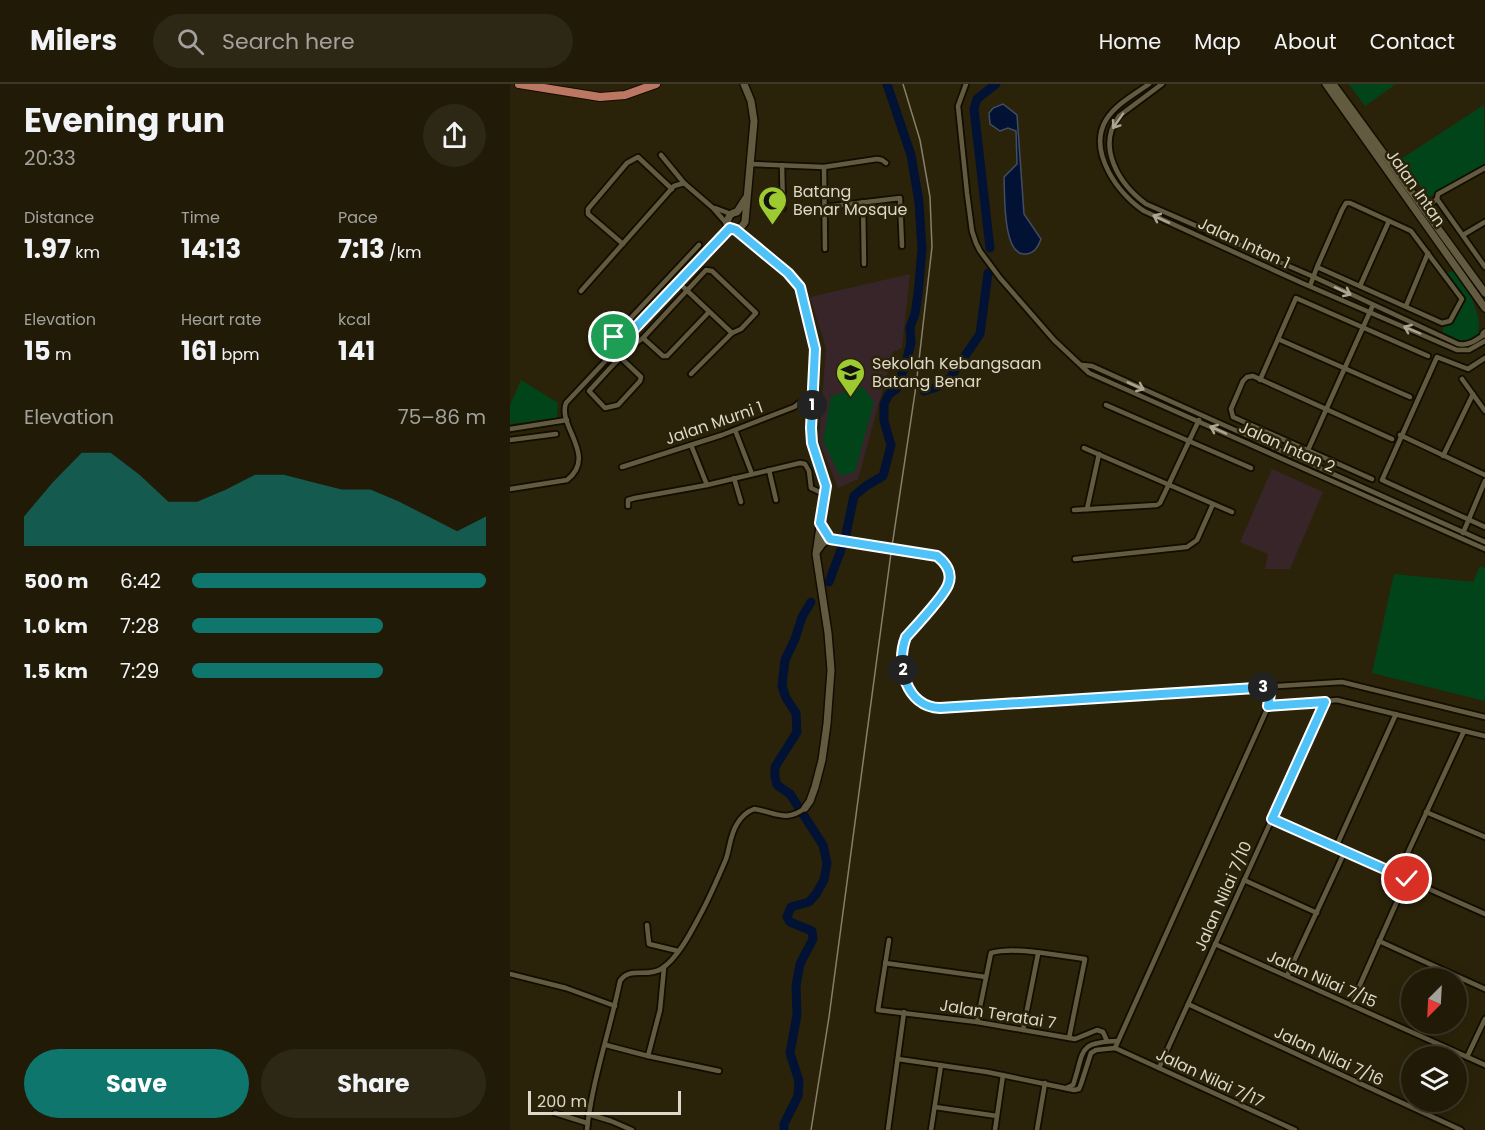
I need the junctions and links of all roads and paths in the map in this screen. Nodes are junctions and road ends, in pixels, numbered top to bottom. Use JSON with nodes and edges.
{"nodes":[{"id":1,"x":519,"y":84,"type":"edge"},
{"id":2,"x":555,"y":84,"type":"edge"},
{"id":3,"x":656,"y":84,"type":"edge"},
{"id":4,"x":738,"y":84,"type":"edge"},
{"id":5,"x":966,"y":84,"type":"edge"},
{"id":6,"x":1149,"y":84,"type":"edge"},
{"id":7,"x":1162,"y":84,"type":"edge"},
{"id":8,"x":1326,"y":84,"type":"edge"},
{"id":9,"x":1333,"y":84,"type":"edge"},
{"id":10,"x":745,"y":88,"type":"edge"},
{"id":11,"x":610,"y":96,"type":"junction"},
{"id":12,"x":661,"y":155,"type":"dead end"},
{"id":13,"x":886,"y":163,"type":"dead end"},
{"id":14,"x":750,"y":164,"type":"junction"},
{"id":15,"x":782,"y":165,"type":"junction"},
{"id":16,"x":824,"y":166,"type":"junction"},
{"id":17,"x":1485,"y":168,"type":"edge"},
{"id":18,"x":684,"y":183,"type":"junction"},
{"id":19,"x":672,"y":189,"type":"junction"},
{"id":20,"x":746,"y":198,"type":"junction"},
{"id":21,"x":1437,"y":199,"type":"junction"},
{"id":22,"x":863,"y":202,"type":"junction"},
{"id":23,"x":825,"y":207,"type":"junction"},
{"id":24,"x":713,"y":208,"type":"junction"},
{"id":25,"x":783,"y":208,"type":"dead end"},
{"id":26,"x":1421,"y":211,"type":"junction"},
{"id":27,"x":734,"y":213,"type":"junction"},
{"id":28,"x":1389,"y":221,"type":"junction"},
{"id":29,"x":745,"y":222,"type":"junction"},
{"id":30,"x":1485,"y":222,"type":"edge"},
{"id":31,"x":731,"y":227,"type":"junction"},
{"id":32,"x":1463,"y":235,"type":"junction"},
{"id":33,"x":754,"y":243,"type":"junction"},
{"id":34,"x":622,"y":244,"type":"junction"},
{"id":35,"x":699,"y":245,"type":"dead end"},
{"id":36,"x":902,"y":246,"type":"dead end"},
{"id":37,"x":825,"y":249,"type":"dead end"},
{"id":38,"x":1428,"y":254,"type":"junction"},
{"id":39,"x":864,"y":264,"type":"dead end"},
{"id":40,"x":1317,"y":267,"type":"junction"},
{"id":41,"x":1485,"y":267,"type":"edge"},
{"id":42,"x":1314,"y":277,"type":"junction"},
{"id":43,"x":678,"y":282,"type":"junction"},
{"id":44,"x":1310,"y":286,"type":"junction"},
{"id":45,"x":1360,"y":286,"type":"junction"},
{"id":46,"x":581,"y":291,"type":"dead end"},
{"id":47,"x":686,"y":291,"type":"junction"},
{"id":48,"x":1485,"y":293,"type":"edge"},
{"id":49,"x":1373,"y":305,"type":"junction"},
{"id":50,"x":1406,"y":306,"type":"junction"},
{"id":51,"x":1485,"y":308,"type":"edge"},
{"id":52,"x":709,"y":312,"type":"junction"},
{"id":53,"x":1369,"y":312,"type":"junction"},
{"id":54,"x":1362,"y":328,"type":"junction"},
{"id":55,"x":732,"y":333,"type":"junction"},
{"id":56,"x":1485,"y":334,"type":"edge"},
{"id":57,"x":643,"y":338,"type":"junction"},
{"id":58,"x":1278,"y":339,"type":"junction"},
{"id":59,"x":1485,"y":341,"type":"edge"},
{"id":60,"x":620,"y":344,"type":"junction"},
{"id":61,"x":1428,"y":356,"type":"dead end"},
{"id":62,"x":621,"y":358,"type":"junction"},
{"id":63,"x":1485,"y":358,"type":"edge"},
{"id":64,"x":1082,"y":365,"type":"junction"},
{"id":65,"x":1345,"y":368,"type":"junction"},
{"id":66,"x":690,"y":375,"type":"dead end"},
{"id":67,"x":1462,"y":379,"type":"dead end"},
{"id":68,"x":1260,"y":380,"type":"junction"},
{"id":69,"x":1473,"y":394,"type":"junction"},
{"id":70,"x":1410,"y":397,"type":"dead end"},
{"id":71,"x":813,"y":401,"type":"junction"},
{"id":72,"x":1106,"y":405,"type":"dead end"},
{"id":73,"x":1326,"y":410,"type":"junction"},
{"id":74,"x":1485,"y":411,"type":"edge"},
{"id":75,"x":1202,"y":415,"type":"junction"},
{"id":76,"x":567,"y":420,"type":"junction"},
{"id":77,"x":1199,"y":421,"type":"junction"},
{"id":78,"x":510,"y":429,"type":"edge"},
{"id":79,"x":735,"y":430,"type":"junction"},
{"id":80,"x":556,"y":434,"type":"dead end"},
{"id":81,"x":1400,"y":435,"type":"junction"},
{"id":82,"x":1392,"y":439,"type":"dead end"},
{"id":83,"x":510,"y":440,"type":"edge"},
{"id":84,"x":1189,"y":441,"type":"junction"},
{"id":85,"x":691,"y":445,"type":"junction"},
{"id":86,"x":1084,"y":448,"type":"dead end"},
{"id":87,"x":1308,"y":450,"type":"junction"},
{"id":88,"x":1099,"y":454,"type":"junction"},
{"id":89,"x":1443,"y":456,"type":"junction"},
{"id":90,"x":622,"y":467,"type":"dead end"},
{"id":91,"x":1251,"y":468,"type":"dead end"},
{"id":92,"x":769,"y":470,"type":"junction"},
{"id":93,"x":752,"y":474,"type":"junction"},
{"id":94,"x":1485,"y":475,"type":"edge"},
{"id":95,"x":734,"y":478,"type":"junction"},
{"id":96,"x":1372,"y":479,"type":"dead end"},
{"id":97,"x":1485,"y":481,"type":"edge"},
{"id":98,"x":707,"y":485,"type":"junction"},
{"id":99,"x":1169,"y":485,"type":"junction"},
{"id":100,"x":510,"y":489,"type":"edge"},
{"id":101,"x":826,"y":495,"type":"junction"},
{"id":102,"x":776,"y":500,"type":"dead end"},
{"id":103,"x":741,"y":502,"type":"dead end"},
{"id":104,"x":1213,"y":504,"type":"junction"},
{"id":105,"x":628,"y":506,"type":"dead end"},
{"id":106,"x":1087,"y":509,"type":"junction"},
{"id":107,"x":1074,"y":510,"type":"dead end"},
{"id":108,"x":1232,"y":512,"type":"dead end"},
{"id":109,"x":1469,"y":520,"type":"junction"},
{"id":110,"x":820,"y":523,"type":"junction"},
{"id":111,"x":1485,"y":527,"type":"edge"},
{"id":112,"x":1462,"y":535,"type":"junction"},
{"id":113,"x":818,"y":538,"type":"junction"},
{"id":114,"x":830,"y":539,"type":"junction"},
{"id":115,"x":1485,"y":542,"type":"edge"},
{"id":116,"x":1485,"y":549,"type":"edge"},
{"id":117,"x":816,"y":554,"type":"junction"},
{"id":118,"x":1075,"y":559,"type":"dead end"},
{"id":119,"x":1271,"y":687,"type":"junction"},
{"id":120,"x":1325,"y":702,"type":"junction"},
{"id":121,"x":1268,"y":706,"type":"junction"},
{"id":122,"x":1396,"y":714,"type":"junction"},
{"id":123,"x":1485,"y":717,"type":"edge"},
{"id":124,"x":1464,"y":730,"type":"junction"},
{"id":125,"x":1485,"y":736,"type":"edge"},
{"id":126,"x":802,"y":810,"type":"joint"},
{"id":127,"x":1426,"y":812,"type":"junction"},
{"id":128,"x":1272,"y":819,"type":"junction"},
{"id":129,"x":1485,"y":837,"type":"edge"},
{"id":130,"x":1336,"y":847,"type":"junction"},
{"id":131,"x":1345,"y":851,"type":"junction"},
{"id":132,"x":1398,"y":874,"type":"junction"},
{"id":133,"x":1407,"y":879,"type":"junction"},
{"id":134,"x":1244,"y":880,"type":"junction"},
{"id":135,"x":1317,"y":912,"type":"junction"},
{"id":136,"x":1485,"y":914,"type":"edge"},
{"id":137,"x":647,"y":925,"type":"dead end"},
{"id":138,"x":889,"y":940,"type":"dead end"},
{"id":139,"x":1379,"y":941,"type":"junction"},
{"id":140,"x":1215,"y":944,"type":"junction"},
{"id":141,"x":678,"y":951,"type":"junction"},
{"id":142,"x":1038,"y":954,"type":"junction"},
{"id":143,"x":885,"y":963,"type":"junction"},
{"id":144,"x":664,"y":968,"type":"junction"},
{"id":145,"x":510,"y":974,"type":"edge"},
{"id":146,"x":1287,"y":976,"type":"junction"},
{"id":147,"x":986,"y":977,"type":"junction"},
{"id":148,"x":1485,"y":989,"type":"edge"},
{"id":149,"x":1188,"y":1004,"type":"junction"},
{"id":150,"x":1351,"y":1005,"type":"junction"},
{"id":151,"x":615,"y":1006,"type":"junction"},
{"id":152,"x":904,"y":1012,"type":"junction"},
{"id":153,"x":1485,"y":1019,"type":"edge"},
{"id":154,"x":977,"y":1022,"type":"junction"},
{"id":155,"x":1023,"y":1030,"type":"junction"},
{"id":156,"x":1069,"y":1038,"type":"junction"},
{"id":157,"x":1107,"y":1041,"type":"junction"},
{"id":158,"x":1118,"y":1041,"type":"junction"},
{"id":159,"x":606,"y":1045,"type":"junction"},
{"id":160,"x":1442,"y":1046,"type":"edge"},
{"id":161,"x":1115,"y":1048,"type":"junction"},
{"id":162,"x":648,"y":1056,"type":"junction"},
{"id":163,"x":1467,"y":1057,"type":"joint"},
{"id":164,"x":898,"y":1059,"type":"junction"},
{"id":165,"x":941,"y":1065,"type":"junction"},
{"id":166,"x":1485,"y":1065,"type":"edge"},
{"id":167,"x":1159,"y":1068,"type":"junction"},
{"id":168,"x":719,"y":1071,"type":"dead end"},
{"id":169,"x":1004,"y":1075,"type":"junction"},
{"id":170,"x":1045,"y":1083,"type":"junction"},
{"id":171,"x":1066,"y":1088,"type":"junction"},
{"id":172,"x":935,"y":1107,"type":"junction"},
{"id":173,"x":555,"y":1113,"type":"dead end"},
{"id":174,"x":588,"y":1114,"type":"junction"},
{"id":175,"x":997,"y":1116,"type":"junction"},
{"id":176,"x":588,"y":1123,"type":"junction"},
{"id":177,"x":587,"y":1130,"type":"edge"},
{"id":178,"x":632,"y":1130,"type":"edge"},
{"id":179,"x":888,"y":1130,"type":"edge"},
{"id":180,"x":931,"y":1130,"type":"edge"},
{"id":181,"x":995,"y":1130,"type":"edge"},
{"id":182,"x":1037,"y":1130,"type":"edge"},
{"id":183,"x":1295,"y":1130,"type":"edge"},
{"id":184,"x":1461,"y":1130,"type":"edge"}],
"edges":[{"from":1,"to":11,"type":"main road"},
{"from":2,"to":11,"type":"main road"},
{"from":3,"to":11,"type":"main road"},
{"from":4,"to":10,"type":"street"},
{"from":5,"to":64,"type":"street","name":"Jalan Intan 2"},
{"from":44,"to":6,"type":"street","name":"Jalan Intan 1","one_way":true},
{"from":7,"to":42,"type":"street","name":"Jalan Intan 1","one_way":true},
{"from":8,"to":26,"type":"street","name":"Jalan Intan"},
{"from":9,"to":26,"type":"street","name":"Jalan Intan"},
{"from":10,"to":14,"type":"street"},
{"from":12,"to":18,"type":"street"},
{"from":13,"to":16,"type":"street"},
{"from":14,"to":15,"type":"street"},
{"from":14,"to":20,"type":"street"},
{"from":15,"to":16,"type":"street"},
{"from":15,"to":25,"type":"street"},
{"from":16,"to":23,"type":"street"},
{"from":17,"to":21,"type":"street"},
{"from":18,"to":19,"type":"street"},
{"from":18,"to":24,"type":"street"},
{"from":19,"to":34,"type":"street"},
{"from":19,"to":34,"type":"street"},
{"from":20,"to":27,"type":"street"},
{"from":20,"to":29,"type":"street"},
{"from":21,"to":26,"type":"street"},
{"from":21,"to":32,"type":"street"},
{"from":22,"to":23,"type":"street"},
{"from":22,"to":36,"type":"street"},
{"from":22,"to":39,"type":"street"},
{"from":23,"to":37,"type":"street"},
{"from":24,"to":27,"type":"street"},
{"from":24,"to":31,"type":"street"},
{"from":26,"to":48,"type":"street","name":"Jalan Intan"},
{"from":26,"to":51,"type":"street","name":"Jalan Intan"},
{"from":27,"to":29,"type":"street"},
{"from":27,"to":31,"type":"street"},
{"from":28,"to":38,"type":"street"},
{"from":28,"to":40,"type":"street"},
{"from":28,"to":45,"type":"street"},
{"from":29,"to":31,"type":"street"},
{"from":29,"to":33,"type":"street"},
{"from":30,"to":32,"type":"street"},
{"from":31,"to":33,"type":"street"},
{"from":31,"to":43,"type":"street"},
{"from":32,"to":41,"type":"street"},
{"from":33,"to":71,"type":"street"},
{"from":34,"to":46,"type":"street"},
{"from":35,"to":60,"type":"street"},
{"from":38,"to":50,"type":"street"},
{"from":38,"to":50,"type":"street"},
{"from":40,"to":42,"type":"street"},
{"from":40,"to":45,"type":"street"},
{"from":42,"to":44,"type":"street"},
{"from":42,"to":49,"type":"street","name":"Jalan Intan 1","one_way":true},
{"from":43,"to":47,"type":"street"},
{"from":43,"to":60,"type":"street"},
{"from":44,"to":53,"type":"street","name":"Jalan Intan 1"},
{"from":45,"to":50,"type":"street"},
{"from":47,"to":52,"type":"street"},
{"from":47,"to":55,"type":"street"},
{"from":47,"to":57,"type":"street"},
{"from":49,"to":53,"type":"street"},
{"from":49,"to":56,"type":"street","name":"Jalan Intan 1"},
{"from":52,"to":55,"type":"street"},
{"from":52,"to":57,"type":"street"},
{"from":53,"to":54,"type":"street"},
{"from":59,"to":53,"type":"street","name":"Jalan Intan 1","one_way":true},
{"from":54,"to":58,"type":"street"},
{"from":54,"to":61,"type":"street"},
{"from":54,"to":65,"type":"street"},
{"from":55,"to":66,"type":"street"},
{"from":57,"to":62,"type":"street"},
{"from":58,"to":65,"type":"street"},
{"from":58,"to":68,"type":"street"},
{"from":60,"to":76,"type":"street"},
{"from":62,"to":62,"type":"street"},
{"from":63,"to":81,"type":"street"},
{"from":64,"to":75,"type":"street","name":"Jalan Intan 2","one_way":true},
{"from":64,"to":77,"type":"street","name":"Jalan Intan 2"},
{"from":65,"to":70,"type":"street"},
{"from":65,"to":73,"type":"street"},
{"from":67,"to":69,"type":"street"},
{"from":68,"to":73,"type":"street"},
{"from":68,"to":87,"type":"street"},
{"from":69,"to":74,"type":"street"},
{"from":69,"to":89,"type":"street"},
{"from":71,"to":79,"type":"street","name":"Jalan Murni 1"},
{"from":71,"to":101,"type":"street"},
{"from":72,"to":84,"type":"street"},
{"from":73,"to":82,"type":"street"},
{"from":73,"to":87,"type":"street"},
{"from":75,"to":77,"type":"street"},
{"from":75,"to":112,"type":"street","name":"Jalan Intan 2"},
{"from":76,"to":78,"type":"street"},
{"from":76,"to":100,"type":"street"},
{"from":77,"to":84,"type":"street"},
{"from":112,"to":77,"type":"street","name":"Jalan Intan 2","one_way":true},
{"from":79,"to":85,"type":"street","name":"Jalan Murni 1"},
{"from":79,"to":93,"type":"street"},
{"from":80,"to":83,"type":"street"},
{"from":81,"to":89,"type":"street"},
{"from":81,"to":109,"type":"street"},
{"from":84,"to":91,"type":"street"},
{"from":84,"to":99,"type":"street"},
{"from":85,"to":90,"type":"street","name":"Jalan Murni 1"},
{"from":85,"to":98,"type":"street"},
{"from":86,"to":88,"type":"street"},
{"from":87,"to":96,"type":"street"},
{"from":88,"to":99,"type":"street"},
{"from":88,"to":106,"type":"street"},
{"from":89,"to":94,"type":"street"},
{"from":92,"to":93,"type":"street"},
{"from":92,"to":101,"type":"street"},
{"from":92,"to":102,"type":"street"},
{"from":93,"to":95,"type":"street"},
{"from":95,"to":98,"type":"street"},
{"from":95,"to":103,"type":"street"},
{"from":97,"to":109,"type":"street"},
{"from":98,"to":105,"type":"street"},
{"from":99,"to":104,"type":"street"},
{"from":99,"to":106,"type":"street"},
{"from":101,"to":110,"type":"street"},
{"from":104,"to":108,"type":"street"},
{"from":104,"to":118,"type":"street"},
{"from":106,"to":107,"type":"street"},
{"from":109,"to":111,"type":"street"},
{"from":109,"to":112,"type":"street"},
{"from":110,"to":113,"type":"street"},
{"from":110,"to":114,"type":"street"},
{"from":112,"to":115,"type":"street","name":"Jalan Intan 2"},
{"from":112,"to":116,"type":"street","name":"Jalan Intan 2"},
{"from":113,"to":114,"type":"street"},
{"from":113,"to":117,"type":"street"},
{"from":114,"to":117,"type":"street"},
{"from":114,"to":119,"type":"street","bridge":true},
{"from":117,"to":126,"type":"street"},
{"from":119,"to":121,"type":"street"},
{"from":119,"to":123,"type":"street"},
{"from":120,"to":121,"type":"street"},
{"from":120,"to":122,"type":"street"},
{"from":120,"to":128,"type":"street","name":"Jalan Nilai 7/10"},
{"from":121,"to":158,"type":"street"},
{"from":122,"to":124,"type":"street"},
{"from":122,"to":130,"type":"street"},
{"from":124,"to":125,"type":"street"},
{"from":124,"to":127,"type":"street"},
{"from":126,"to":141,"type":"street"},
{"from":127,"to":129,"type":"street"},
{"from":127,"to":132,"type":"street"},
{"from":128,"to":130,"type":"street"},
{"from":128,"to":134,"type":"street","name":"Jalan Nilai 7/10"},
{"from":130,"to":131,"type":"street"},
{"from":131,"to":132,"type":"street"},
{"from":131,"to":135,"type":"street"},
{"from":132,"to":133,"type":"street"},
{"from":133,"to":136,"type":"street"},
{"from":133,"to":139,"type":"street"},
{"from":134,"to":135,"type":"street"},
{"from":134,"to":140,"type":"street","name":"Jalan Nilai 7/10"},
{"from":135,"to":146,"type":"street"},
{"from":137,"to":141,"type":"street"},
{"from":138,"to":143,"type":"street"},
{"from":139,"to":148,"type":"street"},
{"from":139,"to":150,"type":"street"},
{"from":140,"to":146,"type":"street","name":"Jalan Nilai 7/15"},
{"from":140,"to":149,"type":"street","name":"Jalan Nilai 7/10"},
{"from":141,"to":144,"type":"street"},
{"from":142,"to":147,"type":"street"},
{"from":142,"to":155,"type":"street"},
{"from":142,"to":156,"type":"street"},
{"from":143,"to":147,"type":"street"},
{"from":143,"to":152,"type":"street","name":"Jalan Teratai 7"},
{"from":144,"to":151,"type":"street"},
{"from":144,"to":162,"type":"street"},
{"from":145,"to":151,"type":"street"},
{"from":146,"to":150,"type":"street","name":"Jalan Nilai 7/15"},
{"from":147,"to":154,"type":"street"},
{"from":149,"to":167,"type":"street","name":"Jalan Nilai 7/10"},
{"from":149,"to":184,"type":"street","name":"Jalan Nilai 7/16"},
{"from":150,"to":160,"type":"street","name":"Jalan Nilai 7/15"},
{"from":151,"to":159,"type":"street"},
{"from":152,"to":154,"type":"street","name":"Jalan Teratai 7"},
{"from":152,"to":164,"type":"street"},
{"from":153,"to":163,"type":"street"},
{"from":154,"to":155,"type":"street","name":"Jalan Teratai 7"},
{"from":155,"to":156,"type":"street","name":"Jalan Teratai 7"},
{"from":156,"to":157,"type":"street","name":"Jalan Teratai 7"},
{"from":157,"to":158,"type":"street"},
{"from":157,"to":171,"type":"street"},
{"from":158,"to":161,"type":"street"},
{"from":159,"to":162,"type":"street"},
{"from":159,"to":174,"type":"street"},
{"from":161,"to":167,"type":"street","name":"Jalan Nilai 7/17"},
{"from":161,"to":171,"type":"street"},
{"from":162,"to":168,"type":"street"},
{"from":163,"to":166,"type":"street","name":"Jalan Nilai 7/15"},
{"from":164,"to":165,"type":"street"},
{"from":164,"to":179,"type":"street"},
{"from":165,"to":169,"type":"street"},
{"from":165,"to":172,"type":"street"},
{"from":167,"to":183,"type":"street","name":"Jalan Nilai 7/17"},
{"from":169,"to":170,"type":"street"},
{"from":169,"to":175,"type":"street"},
{"from":170,"to":171,"type":"street"},
{"from":170,"to":182,"type":"street"},
{"from":172,"to":175,"type":"street"},
{"from":172,"to":180,"type":"street"},
{"from":173,"to":176,"type":"street"},
{"from":174,"to":176,"type":"street"},
{"from":174,"to":178,"type":"street"},
{"from":175,"to":181,"type":"street"},
{"from":176,"to":177,"type":"street"}]}
